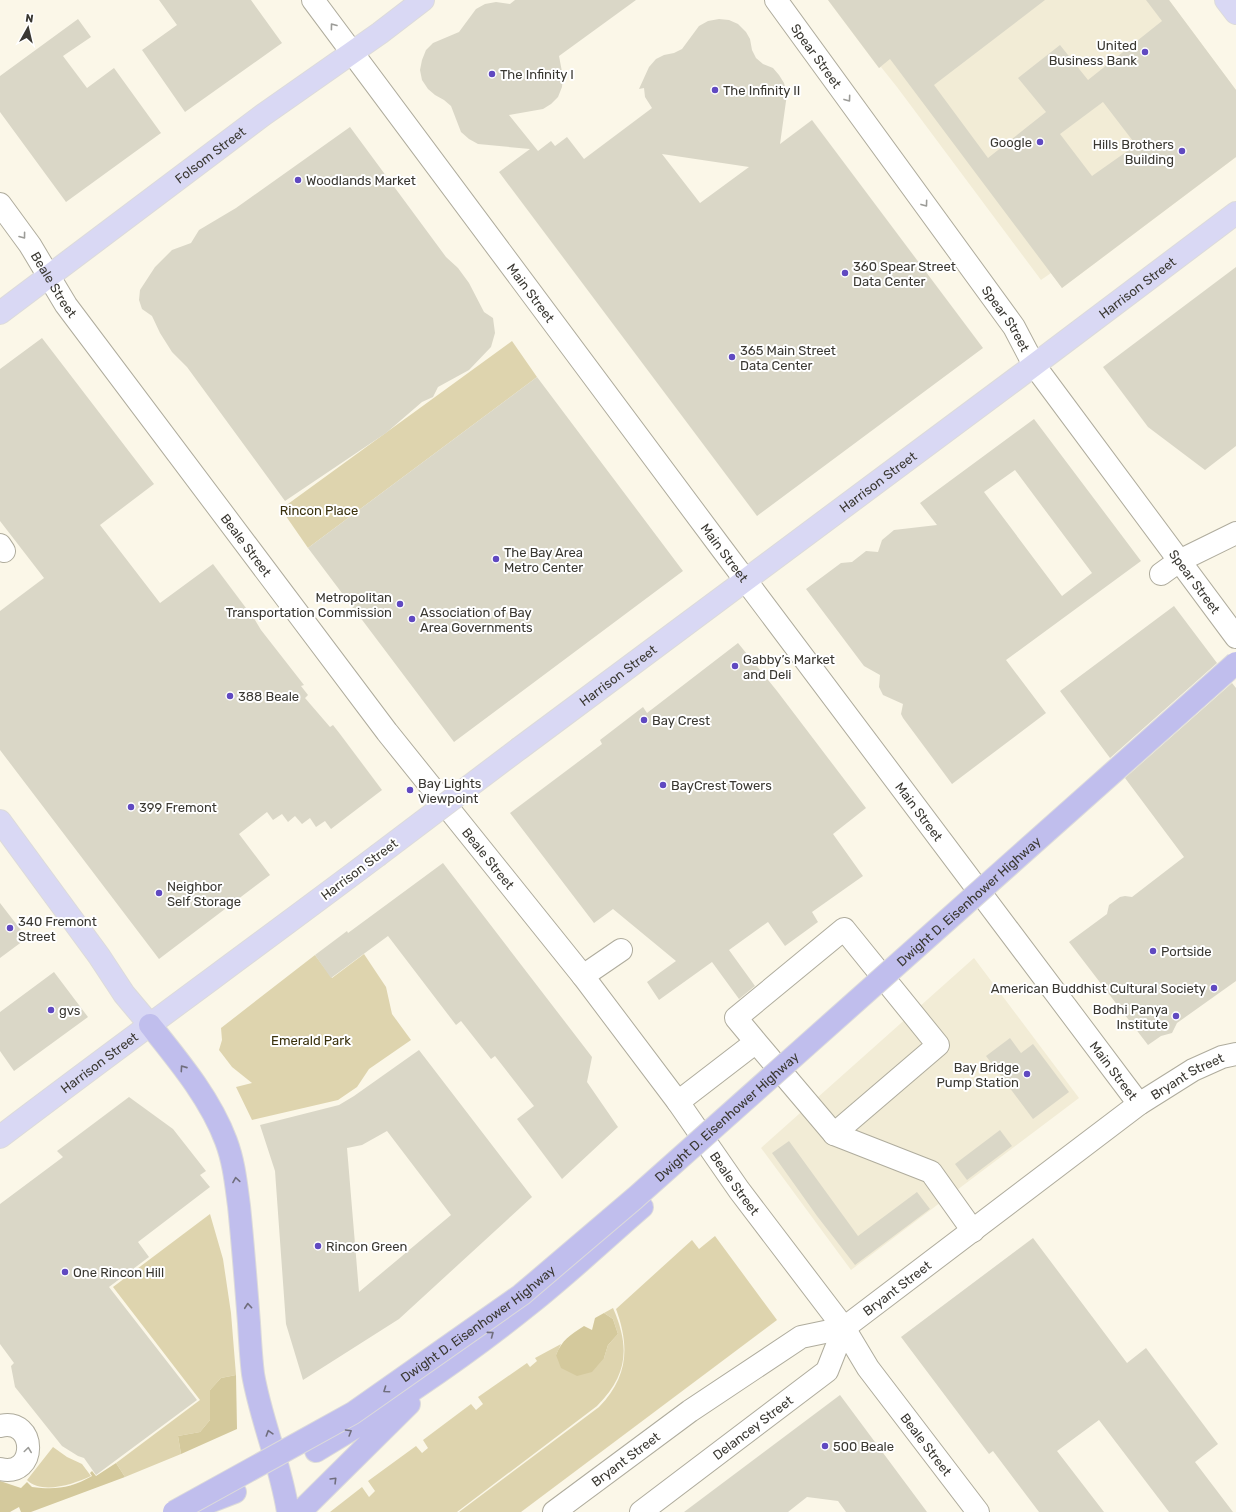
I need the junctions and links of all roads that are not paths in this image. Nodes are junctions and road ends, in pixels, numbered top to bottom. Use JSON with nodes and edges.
{"nodes":[{"id":1,"x":313,"y":0,"type":"edge"},
{"id":2,"x":423,"y":0,"type":"edge"},
{"id":3,"x":776,"y":0,"type":"edge"},
{"id":4,"x":1226,"y":0,"type":"edge"},
{"id":5,"x":1236,"y":13,"type":"edge"},
{"id":6,"x":352,"y":52,"type":"junction"},
{"id":7,"x":0,"y":204,"type":"edge"},
{"id":8,"x":1236,"y":213,"type":"edge"},
{"id":9,"x":49,"y":276,"type":"junction"},
{"id":10,"x":0,"y":312,"type":"edge"},
{"id":11,"x":1034,"y":365,"type":"junction"},
{"id":12,"x":1236,"y":533,"type":"edge"},
{"id":13,"x":1179,"y":561,"type":"junction"},
{"id":14,"x":1161,"y":574,"type":"dead end"},
{"id":15,"x":746,"y":580,"type":"junction"},
{"id":16,"x":1236,"y":637,"type":"edge"},
{"id":17,"x":1236,"y":663,"type":"edge"},
{"id":18,"x":1236,"y":679,"type":"edge"},
{"id":19,"x":0,"y":821,"type":"edge"},
{"id":20,"x":621,"y":950,"type":"dead end"},
{"id":21,"x":582,"y":976,"type":"junction"},
{"id":22,"x":150,"y":1025,"type":"junction"},
{"id":23,"x":756,"y":1042,"type":"junction"},
{"id":24,"x":1236,"y":1054,"type":"edge"},
{"id":25,"x":678,"y":1102,"type":"junction"},
{"id":26,"x":1139,"y":1104,"type":"junction"},
{"id":27,"x":834,"y":1134,"type":"junction"},
{"id":28,"x":0,"y":1137,"type":"edge"},
{"id":29,"x":973,"y":1231,"type":"junction"},
{"id":30,"x":844,"y":1328,"type":"junction"},
{"id":31,"x":460,"y":1357,"type":"junction"},
{"id":32,"x":1,"y":1424,"type":"edge"},
{"id":33,"x":0,"y":1469,"type":"edge"},
{"id":34,"x":235,"y":1492,"type":"junction"},
{"id":35,"x":298,"y":1510,"type":"edge"},
{"id":36,"x":174,"y":1512,"type":"edge"},
{"id":37,"x":182,"y":1512,"type":"edge"},
{"id":38,"x":192,"y":1512,"type":"edge"},
{"id":39,"x":200,"y":1512,"type":"edge"},
{"id":40,"x":554,"y":1512,"type":"edge"},
{"id":41,"x":642,"y":1512,"type":"edge"},
{"id":42,"x":978,"y":1512,"type":"edge"}],
"edges":[{"from":6,"to":1,"type":"street","name":"Main Street","one_way":true},
{"from":2,"to":6,"type":"main road","name":"Folsom Street"},
{"from":3,"to":11,"type":"street","name":"Spear Street","one_way":true},
{"from":4,"to":5,"type":"main road"},
{"from":6,"to":9,"type":"main road","name":"Folsom Street"},
{"from":6,"to":15,"type":"street","name":"Main Street"},
{"from":7,"to":9,"type":"street","name":"Beale Street","one_way":true},
{"from":8,"to":11,"type":"main road","name":"Harrison Street"},
{"from":9,"to":10,"type":"main road","name":"Folsom Street"},
{"from":9,"to":21,"type":"street","name":"Beale Street"},
{"from":11,"to":13,"type":"street","name":"Spear Street"},
{"from":11,"to":15,"type":"main road","name":"Harrison Street"},
{"from":12,"to":13,"type":"street"},
{"from":13,"to":14,"type":"street"},
{"from":13,"to":16,"type":"street","name":"Spear Street"},
{"from":15,"to":22,"type":"main road","name":"Harrison Street","bridge":true},
{"from":15,"to":26,"type":"street","name":"Main Street"},
{"from":17,"to":36,"type":"highway","name":"Dwight D. Eisenhower Highway","one_way":true,"bridge":true},
{"from":31,"to":18,"type":"highway","name":"Dwight D. Eisenhower Highway","one_way":true},
{"from":19,"to":22,"type":"main road"},
{"from":20,"to":21,"type":"street"},
{"from":21,"to":25,"type":"street","name":"Beale Street"},
{"from":22,"to":28,"type":"main road","name":"Harrison Street"},
{"from":35,"to":22,"type":"highway","one_way":true},
{"from":23,"to":25,"type":"street"},
{"from":23,"to":27,"type":"street"},
{"from":23,"to":27,"type":"street"},
{"from":24,"to":26,"type":"street","name":"Bryant Street"},
{"from":25,"to":30,"type":"street","name":"Beale Street"},
{"from":26,"to":29,"type":"street","name":"Bryant Street"},
{"from":27,"to":29,"type":"street"},
{"from":29,"to":30,"type":"street","name":"Bryant Street"},
{"from":30,"to":40,"type":"street","name":"Bryant Street"},
{"from":30,"to":41,"type":"street","name":"Delancey Street"},
{"from":30,"to":42,"type":"street","name":"Beale Street"},
{"from":34,"to":31,"type":"highway","name":"Dwight D. Eisenhower Highway","one_way":true},
{"from":35,"to":31,"type":"highway","one_way":true},
{"from":33,"to":32,"type":"street","one_way":true},
{"from":34,"to":37,"type":"highway"},
{"from":34,"to":38,"type":"highway"},
{"from":34,"to":39,"type":"highway"}]}
